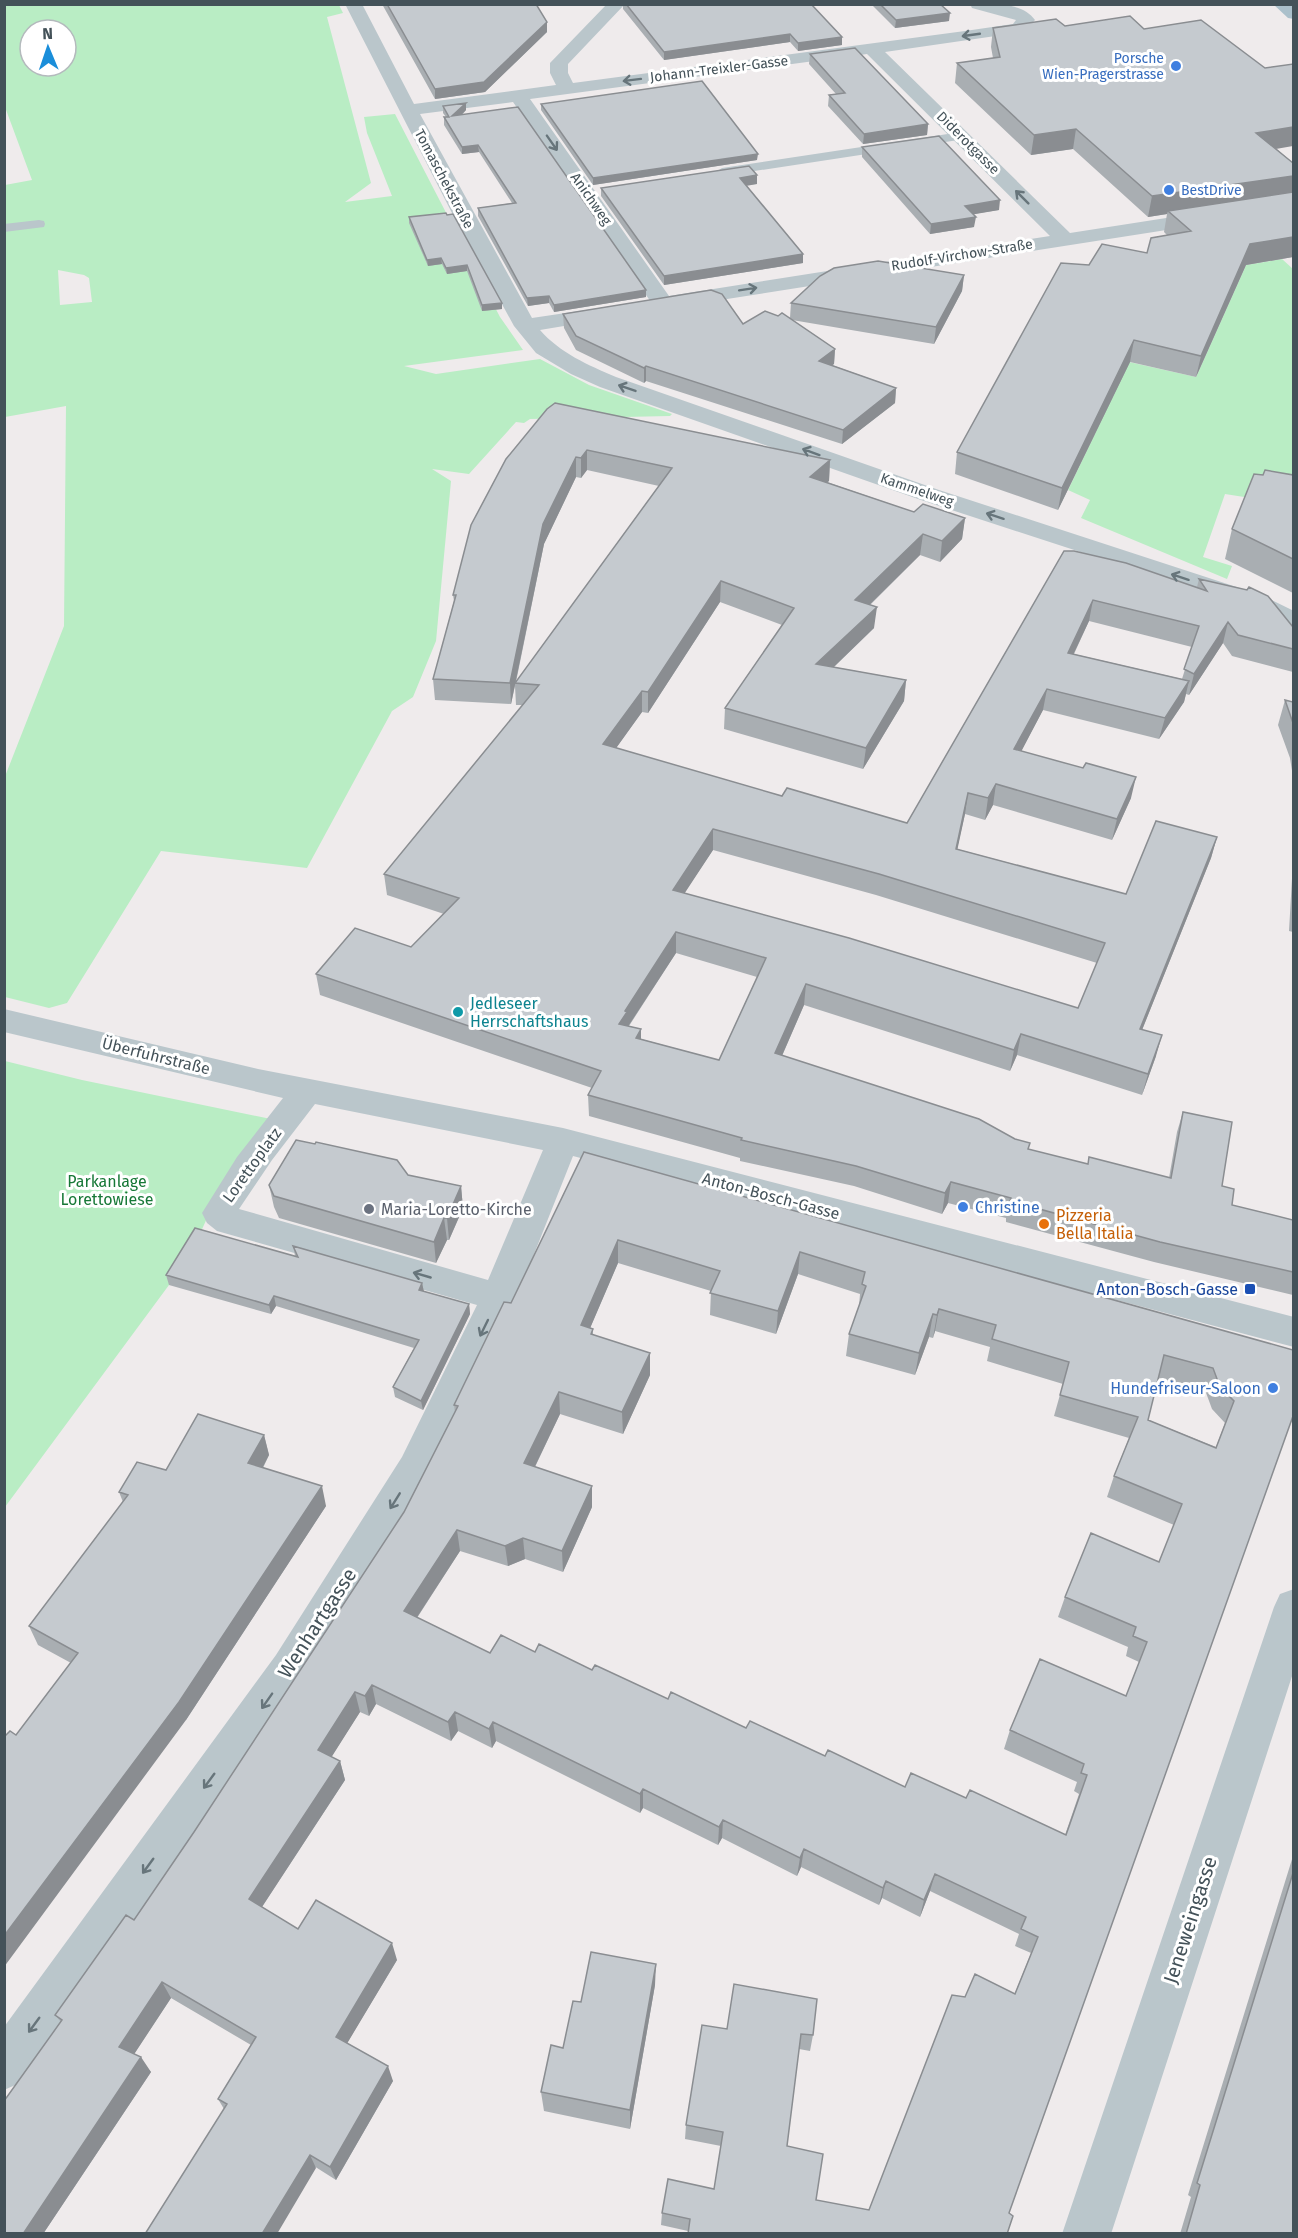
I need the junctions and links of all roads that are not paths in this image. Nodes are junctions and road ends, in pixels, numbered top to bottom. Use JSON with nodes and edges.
{"nodes":[{"id":1,"x":353,"y":4,"type":"edge"},
{"id":2,"x":617,"y":4,"type":"edge"},
{"id":3,"x":978,"y":4,"type":"edge"},
{"id":4,"x":1281,"y":4,"type":"edge"},
{"id":5,"x":1293,"y":14,"type":"edge"},
{"id":6,"x":872,"y":48,"type":"junction"},
{"id":7,"x":567,"y":88,"type":"junction"},
{"id":8,"x":518,"y":95,"type":"junction"},
{"id":9,"x":408,"y":110,"type":"junction"},
{"id":10,"x":961,"y":136,"type":"junction"},
{"id":11,"x":704,"y":175,"type":"edge"},
{"id":12,"x":1293,"y":204,"type":"edge"},
{"id":13,"x":39,"y":224,"type":"dead end"},
{"id":14,"x":4,"y":228,"type":"edge"},
{"id":15,"x":1064,"y":238,"type":"junction"},
{"id":16,"x":663,"y":303,"type":"junction"},
{"id":17,"x":525,"y":326,"type":"junction"},
{"id":18,"x":544,"y":348,"type":"joint"},
{"id":19,"x":1293,"y":621,"type":"edge"},
{"id":20,"x":4,"y":1020,"type":"edge"},
{"id":21,"x":307,"y":1092,"type":"junction"},
{"id":22,"x":562,"y":1141,"type":"junction"},
{"id":23,"x":499,"y":1297,"type":"junction"},
{"id":24,"x":1293,"y":1332,"type":"edge"},
{"id":25,"x":1293,"y":1606,"type":"edge"},
{"id":26,"x":4,"y":2067,"type":"edge"},
{"id":27,"x":1086,"y":2234,"type":"edge"}],
"edges":[{"from":1,"to":9,"type":"street","name":"Tomaschekstraße"},
{"from":2,"to":7,"type":"street"},
{"from":3,"to":6,"type":"street","name":"Johann-Treixler-Gasse","one_way":true},
{"from":4,"to":5,"type":"main road"},
{"from":6,"to":7,"type":"street","name":"Johann-Treixler-Gasse","one_way":true},
{"from":6,"to":10,"type":"street","name":"Diderotgasse"},
{"from":7,"to":8,"type":"street","name":"Johann-Treixler-Gasse"},
{"from":8,"to":9,"type":"street","name":"Johann-Treixler-Gasse"},
{"from":8,"to":16,"type":"street","name":"Anichweg","one_way":true},
{"from":9,"to":17,"type":"street","name":"Tomaschekstraße"},
{"from":10,"to":11,"type":"lane"},
{"from":15,"to":10,"type":"street","name":"Diderotgasse","one_way":true},
{"from":12,"to":15,"type":"street","name":"Rudolf-Virchow-Straße"},
{"from":13,"to":14,"type":"lane"},
{"from":16,"to":15,"type":"street","name":"Rudolf-Virchow-Straße","one_way":true},
{"from":16,"to":17,"type":"street","name":"Rudolf-Virchow-Straße"},
{"from":17,"to":18,"type":"street","name":"Tomaschekstraße"},
{"from":19,"to":18,"type":"street","name":"Kammelweg","one_way":true},
{"from":20,"to":21,"type":"street","name":"Überfuhrstraße"},
{"from":21,"to":22,"type":"street"},
{"from":23,"to":21,"type":"street","name":"Lorettoplatz","one_way":true},
{"from":22,"to":23,"type":"street","name":"Wenhartgasse"},
{"from":22,"to":24,"type":"street","name":"Anton-Bosch-Gasse"},
{"from":23,"to":26,"type":"street","name":"Wenhartgasse","one_way":true},
{"from":25,"to":27,"type":"street","name":"Jeneweingasse"}]}
